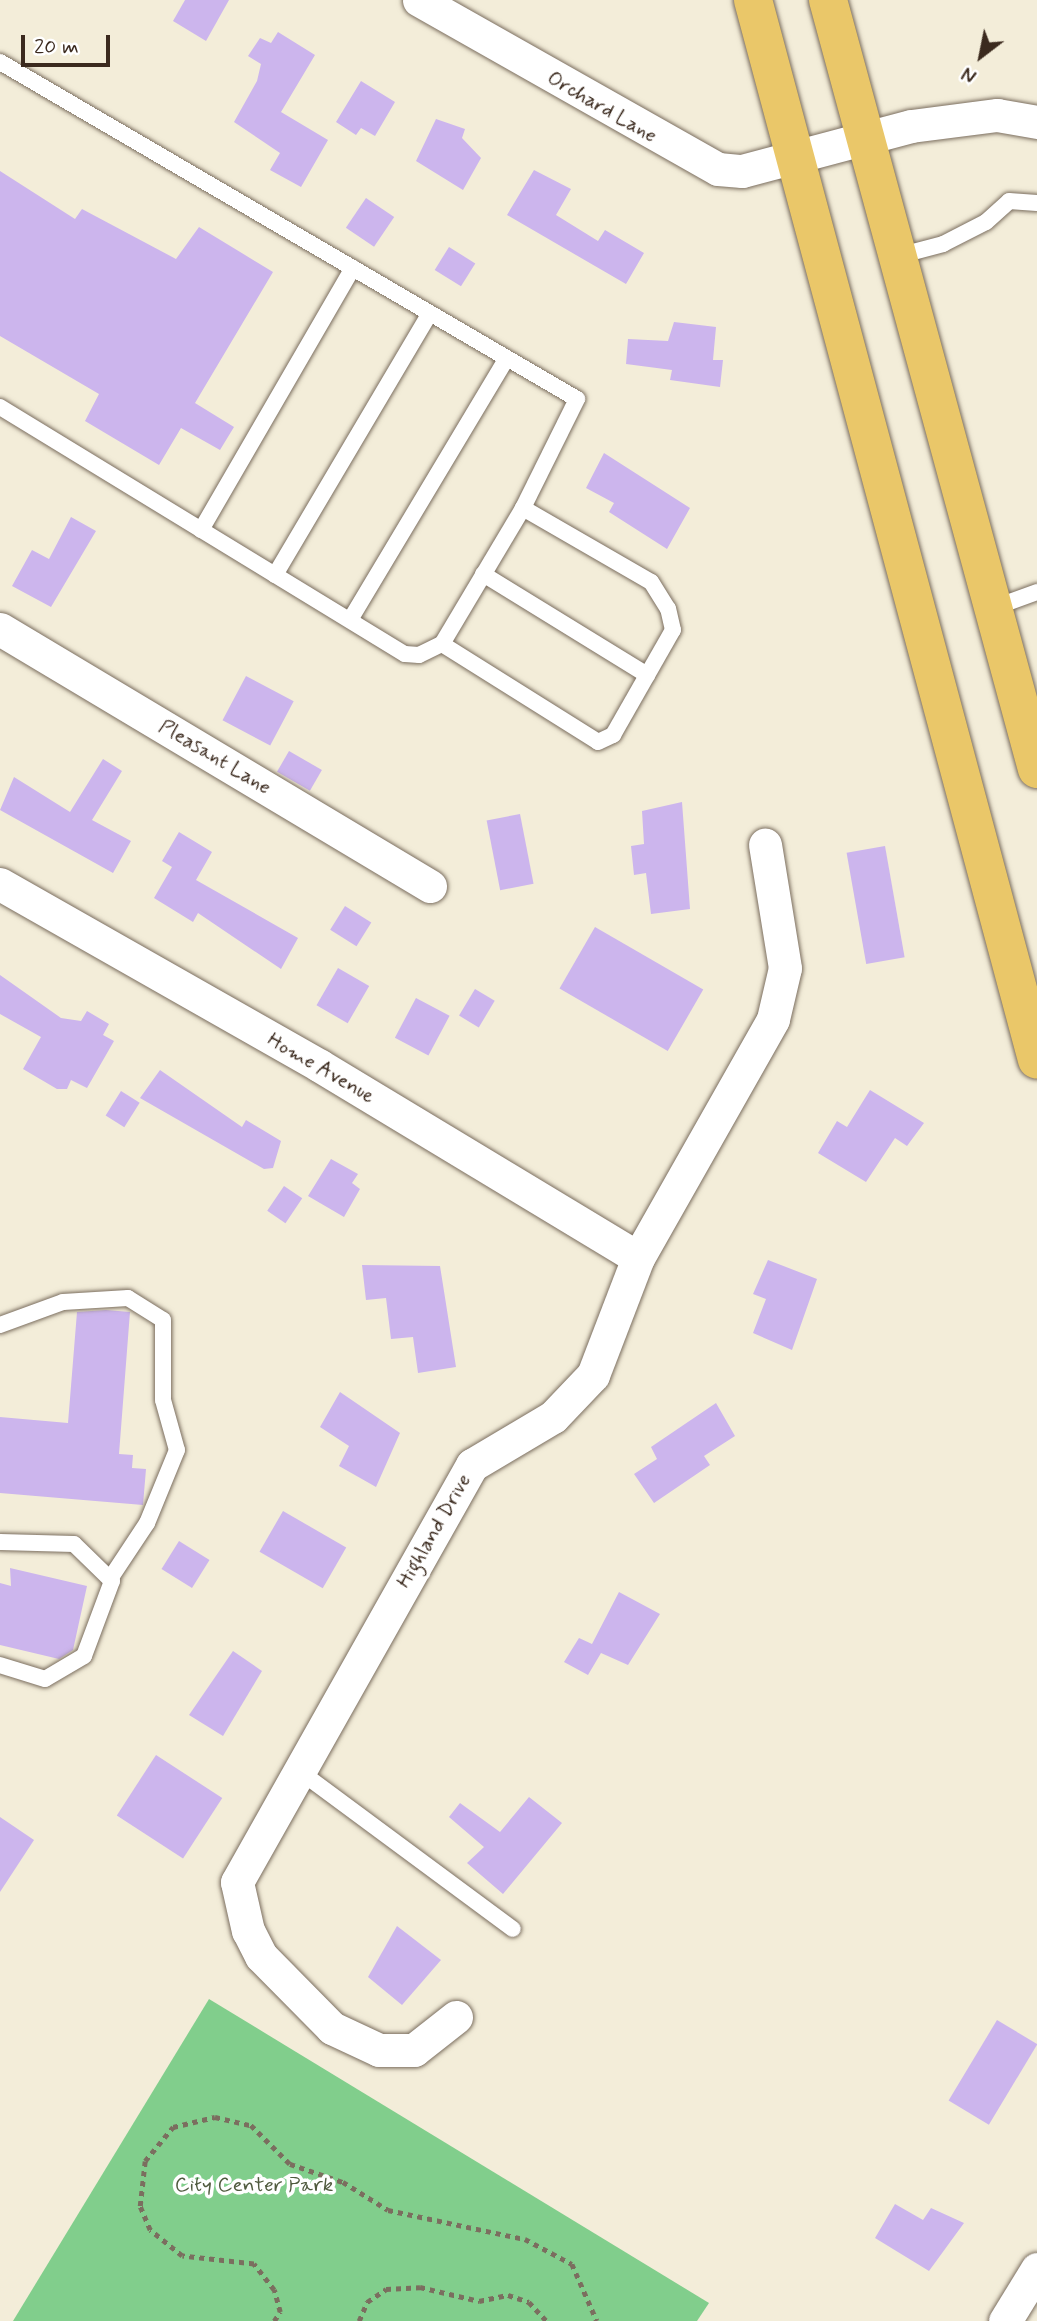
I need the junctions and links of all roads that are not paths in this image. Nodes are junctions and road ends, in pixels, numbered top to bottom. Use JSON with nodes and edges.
{"nodes":[{"id":1,"x":419,"y":0,"type":"edge"},
{"id":2,"x":752,"y":0,"type":"edge"},
{"id":3,"x":828,"y":0,"type":"edge"},
{"id":4,"x":0,"y":62,"type":"edge"},
{"id":5,"x":1037,"y":122,"type":"edge"},
{"id":6,"x":865,"y":138,"type":"junction"},
{"id":7,"x":811,"y":151,"type":"junction"},
{"id":8,"x":1037,"y":203,"type":"edge"},
{"id":9,"x":896,"y":257,"type":"junction"},
{"id":10,"x":353,"y":268,"type":"junction"},
{"id":11,"x":430,"y":313,"type":"junction"},
{"id":12,"x":507,"y":358,"type":"junction"},
{"id":13,"x":0,"y":407,"type":"edge"},
{"id":14,"x":523,"y":508,"type":"junction"},
{"id":15,"x":201,"y":530,"type":"junction"},
{"id":16,"x":483,"y":574,"type":"junction"},
{"id":17,"x":275,"y":575,"type":"junction"},
{"id":18,"x":1037,"y":592,"type":"edge"},
{"id":19,"x":992,"y":608,"type":"junction"},
{"id":20,"x":350,"y":620,"type":"junction"},
{"id":21,"x":0,"y":629,"type":"edge"},
{"id":22,"x":442,"y":644,"type":"junction"},
{"id":23,"x":648,"y":675,"type":"junction"},
{"id":24,"x":1035,"y":757,"type":"edge"},
{"id":25,"x":765,"y":845,"type":"dead end"},
{"id":26,"x":0,"y":884,"type":"edge"},
{"id":27,"x":430,"y":886,"type":"dead end"},
{"id":28,"x":1037,"y":1060,"type":"edge"},
{"id":29,"x":638,"y":1258,"type":"junction"},
{"id":30,"x":0,"y":1325,"type":"edge"},
{"id":31,"x":0,"y":1542,"type":"edge"},
{"id":32,"x":110,"y":1579,"type":"junction"},
{"id":33,"x":0,"y":1665,"type":"edge"},
{"id":34,"x":298,"y":1770,"type":"junction"},
{"id":35,"x":513,"y":1929,"type":"dead end"},
{"id":36,"x":456,"y":2017,"type":"dead end"},
{"id":37,"x":1037,"y":2269,"type":"edge"},
{"id":38,"x":1005,"y":2321,"type":"edge"}],
"edges":[{"from":1,"to":7,"type":"street","name":"Orchard Lane"},
{"from":2,"to":7,"type":"main road"},
{"from":3,"to":6,"type":"main road"},
{"from":4,"to":10,"type":"lane"},
{"from":5,"to":6,"type":"street","name":"Orchard Lane"},
{"from":6,"to":7,"type":"street","name":"Orchard Lane"},
{"from":6,"to":9,"type":"main road"},
{"from":7,"to":28,"type":"main road"},
{"from":8,"to":9,"type":"lane"},
{"from":9,"to":19,"type":"main road"},
{"from":10,"to":11,"type":"lane"},
{"from":10,"to":15,"type":"lane"},
{"from":11,"to":12,"type":"lane"},
{"from":11,"to":17,"type":"lane"},
{"from":12,"to":14,"type":"lane"},
{"from":12,"to":20,"type":"lane"},
{"from":13,"to":15,"type":"lane"},
{"from":14,"to":16,"type":"lane"},
{"from":14,"to":23,"type":"lane"},
{"from":15,"to":17,"type":"lane"},
{"from":16,"to":22,"type":"lane"},
{"from":16,"to":23,"type":"lane"},
{"from":17,"to":20,"type":"lane"},
{"from":18,"to":19,"type":"lane"},
{"from":19,"to":24,"type":"main road"},
{"from":20,"to":22,"type":"lane"},
{"from":21,"to":27,"type":"street","name":"Pleasant Lane"},
{"from":22,"to":23,"type":"lane"},
{"from":25,"to":29,"type":"street","name":"Highland Drive"},
{"from":26,"to":29,"type":"street","name":"Home Avenue"},
{"from":29,"to":34,"type":"street","name":"Highland Drive"},
{"from":30,"to":32,"type":"lane"},
{"from":31,"to":32,"type":"lane"},
{"from":32,"to":33,"type":"lane"},
{"from":34,"to":35,"type":"lane"},
{"from":34,"to":36,"type":"street","name":"Highland Drive"},
{"from":37,"to":38,"type":"street"}]}
